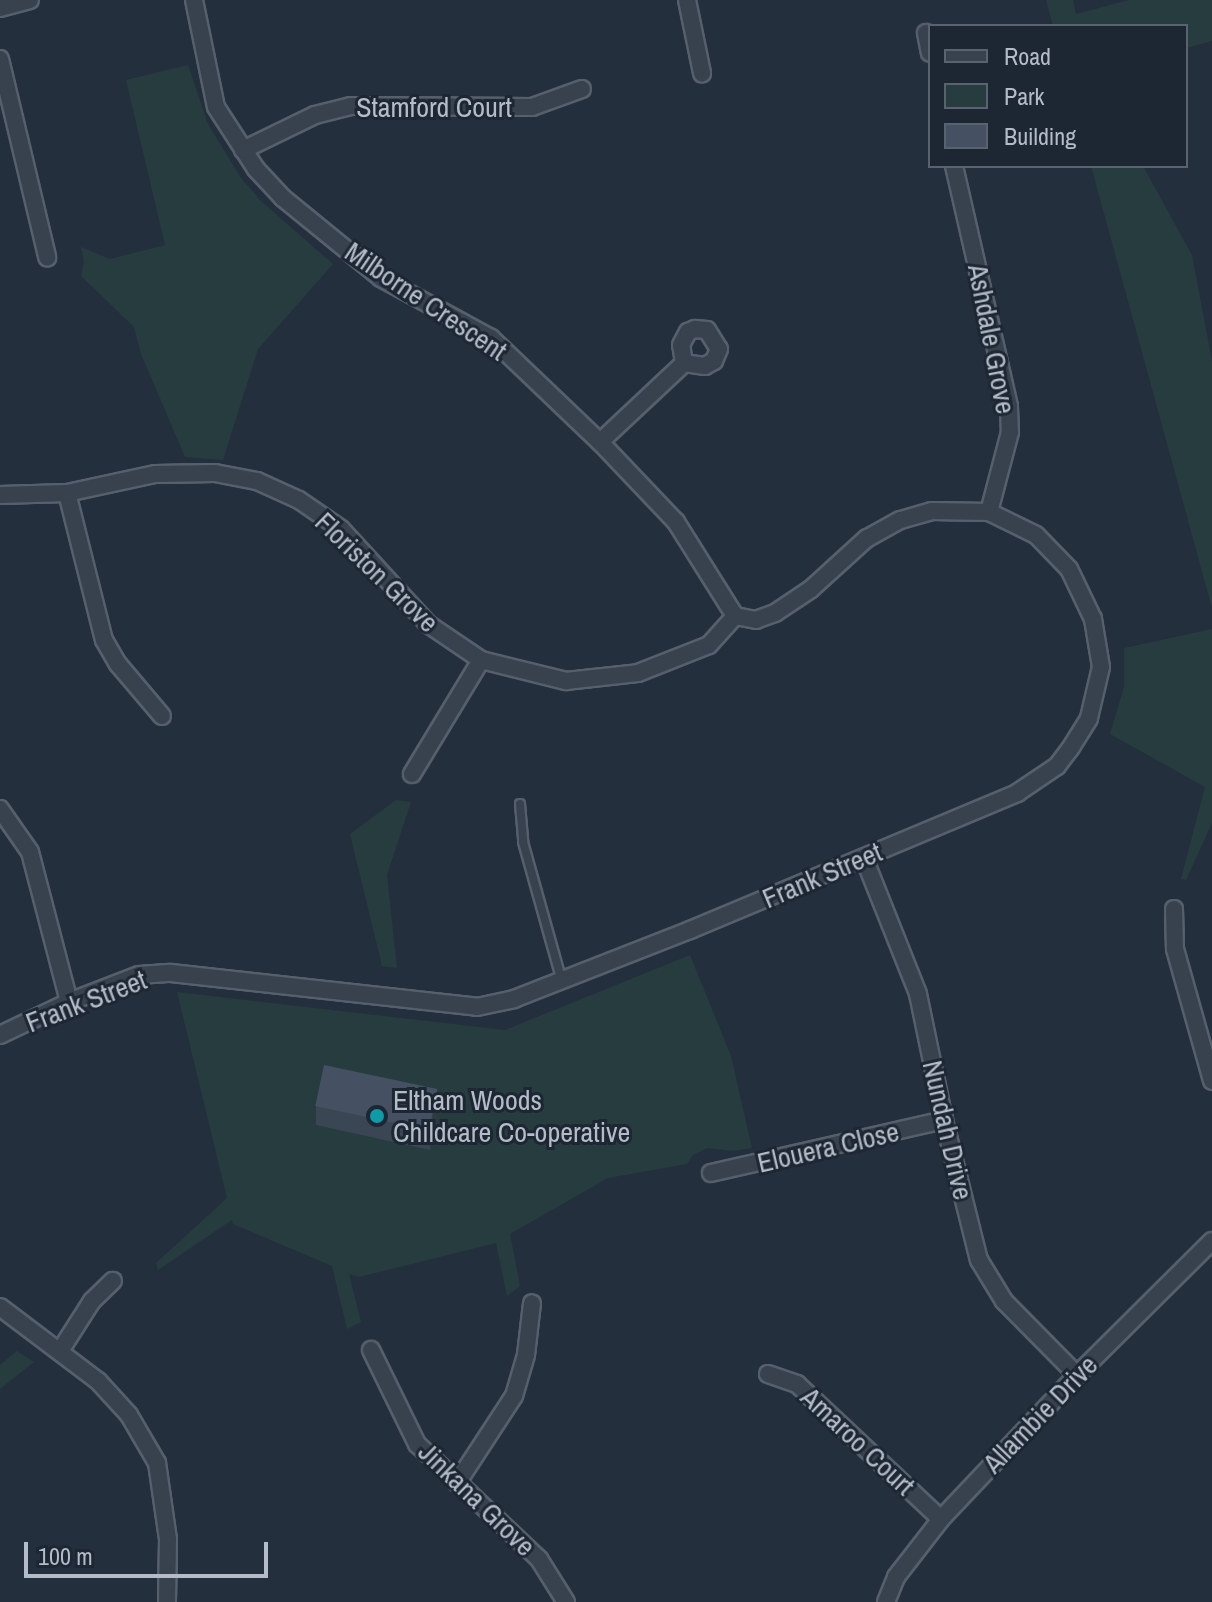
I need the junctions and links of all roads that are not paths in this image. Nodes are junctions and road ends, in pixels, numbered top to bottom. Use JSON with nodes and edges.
{"nodes":[{"id":1,"x":30,"y":0,"type":"edge"},
{"id":2,"x":194,"y":0,"type":"edge"},
{"id":3,"x":687,"y":0,"type":"edge"},
{"id":4,"x":0,"y":8,"type":"edge"},
{"id":5,"x":926,"y":33,"type":"dead end"},
{"id":6,"x":928,"y":43,"type":"edge"},
{"id":7,"x":0,"y":59,"type":"edge"},
{"id":8,"x":702,"y":73,"type":"dead end"},
{"id":9,"x":582,"y":89,"type":"dead end"},
{"id":10,"x":243,"y":150,"type":"junction"},
{"id":11,"x":954,"y":168,"type":"edge"},
{"id":12,"x":47,"y":257,"type":"dead end"},
{"id":13,"x":684,"y":363,"type":"dead end"},
{"id":14,"x":600,"y":442,"type":"junction"},
{"id":15,"x":67,"y":493,"type":"junction"},
{"id":16,"x":0,"y":495,"type":"edge"},
{"id":17,"x":989,"y":512,"type":"junction"},
{"id":18,"x":735,"y":616,"type":"junction"},
{"id":19,"x":481,"y":660,"type":"junction"},
{"id":20,"x":162,"y":716,"type":"dead end"},
{"id":21,"x":412,"y":774,"type":"dead end"},
{"id":22,"x":520,"y":804,"type":"dead end"},
{"id":23,"x":0,"y":809,"type":"edge"},
{"id":24,"x":864,"y":858,"type":"junction"},
{"id":25,"x":1174,"y":909,"type":"dead end"},
{"id":26,"x":562,"y":982,"type":"junction"},
{"id":27,"x":69,"y":1002,"type":"junction"},
{"id":28,"x":0,"y":1035,"type":"edge"},
{"id":29,"x":1212,"y":1081,"type":"edge"},
{"id":30,"x":944,"y":1120,"type":"junction"},
{"id":31,"x":711,"y":1173,"type":"dead end"},
{"id":32,"x":1212,"y":1241,"type":"edge"},
{"id":33,"x":113,"y":1281,"type":"dead end"},
{"id":34,"x":532,"y":1303,"type":"dead end"},
{"id":35,"x":0,"y":1307,"type":"edge"},
{"id":36,"x":371,"y":1350,"type":"dead end"},
{"id":37,"x":60,"y":1351,"type":"junction"},
{"id":38,"x":768,"y":1374,"type":"dead end"},
{"id":39,"x":1077,"y":1375,"type":"junction"},
{"id":40,"x":457,"y":1483,"type":"junction"},
{"id":41,"x":941,"y":1519,"type":"junction"},
{"id":42,"x":167,"y":1602,"type":"edge"},
{"id":43,"x":566,"y":1602,"type":"edge"},
{"id":44,"x":886,"y":1602,"type":"edge"}],
"edges":[{"from":1,"to":4,"type":"street"},
{"from":2,"to":10,"type":"street","name":"Milborne Crescent"},
{"from":3,"to":8,"type":"street"},
{"from":5,"to":6,"type":"street"},
{"from":7,"to":12,"type":"street"},
{"from":9,"to":10,"type":"street","name":"Stamford Court"},
{"from":10,"to":14,"type":"street","name":"Milborne Crescent"},
{"from":11,"to":17,"type":"street","name":"Ashdale Grove"},
{"from":13,"to":14,"type":"street"},
{"from":14,"to":18,"type":"street","name":"Milborne Crescent"},
{"from":15,"to":16,"type":"street","name":"Floriston Grove"},
{"from":15,"to":19,"type":"street","name":"Floriston Grove"},
{"from":15,"to":20,"type":"street"},
{"from":17,"to":18,"type":"street","name":"Frank Street"},
{"from":17,"to":24,"type":"street","name":"Frank Street"},
{"from":18,"to":19,"type":"street","name":"Floriston Grove"},
{"from":19,"to":21,"type":"street"},
{"from":22,"to":26,"type":"lane"},
{"from":23,"to":27,"type":"street"},
{"from":24,"to":26,"type":"street","name":"Frank Street"},
{"from":24,"to":30,"type":"street","name":"Nundah Drive"},
{"from":25,"to":29,"type":"street"},
{"from":26,"to":27,"type":"street","name":"Frank Street"},
{"from":27,"to":28,"type":"street","name":"Frank Street"},
{"from":30,"to":31,"type":"street","name":"Elouera Close"},
{"from":30,"to":39,"type":"street","name":"Nundah Drive"},
{"from":32,"to":39,"type":"street","name":"Allambie Drive"},
{"from":33,"to":37,"type":"street"},
{"from":34,"to":40,"type":"street"},
{"from":35,"to":37,"type":"street"},
{"from":36,"to":40,"type":"street","name":"Jinkana Grove"},
{"from":37,"to":42,"type":"street"},
{"from":38,"to":41,"type":"street","name":"Amaroo Court"},
{"from":39,"to":41,"type":"street","name":"Allambie Drive"},
{"from":40,"to":43,"type":"street","name":"Jinkana Grove"},
{"from":41,"to":44,"type":"street","name":"Allambie Drive"}]}
